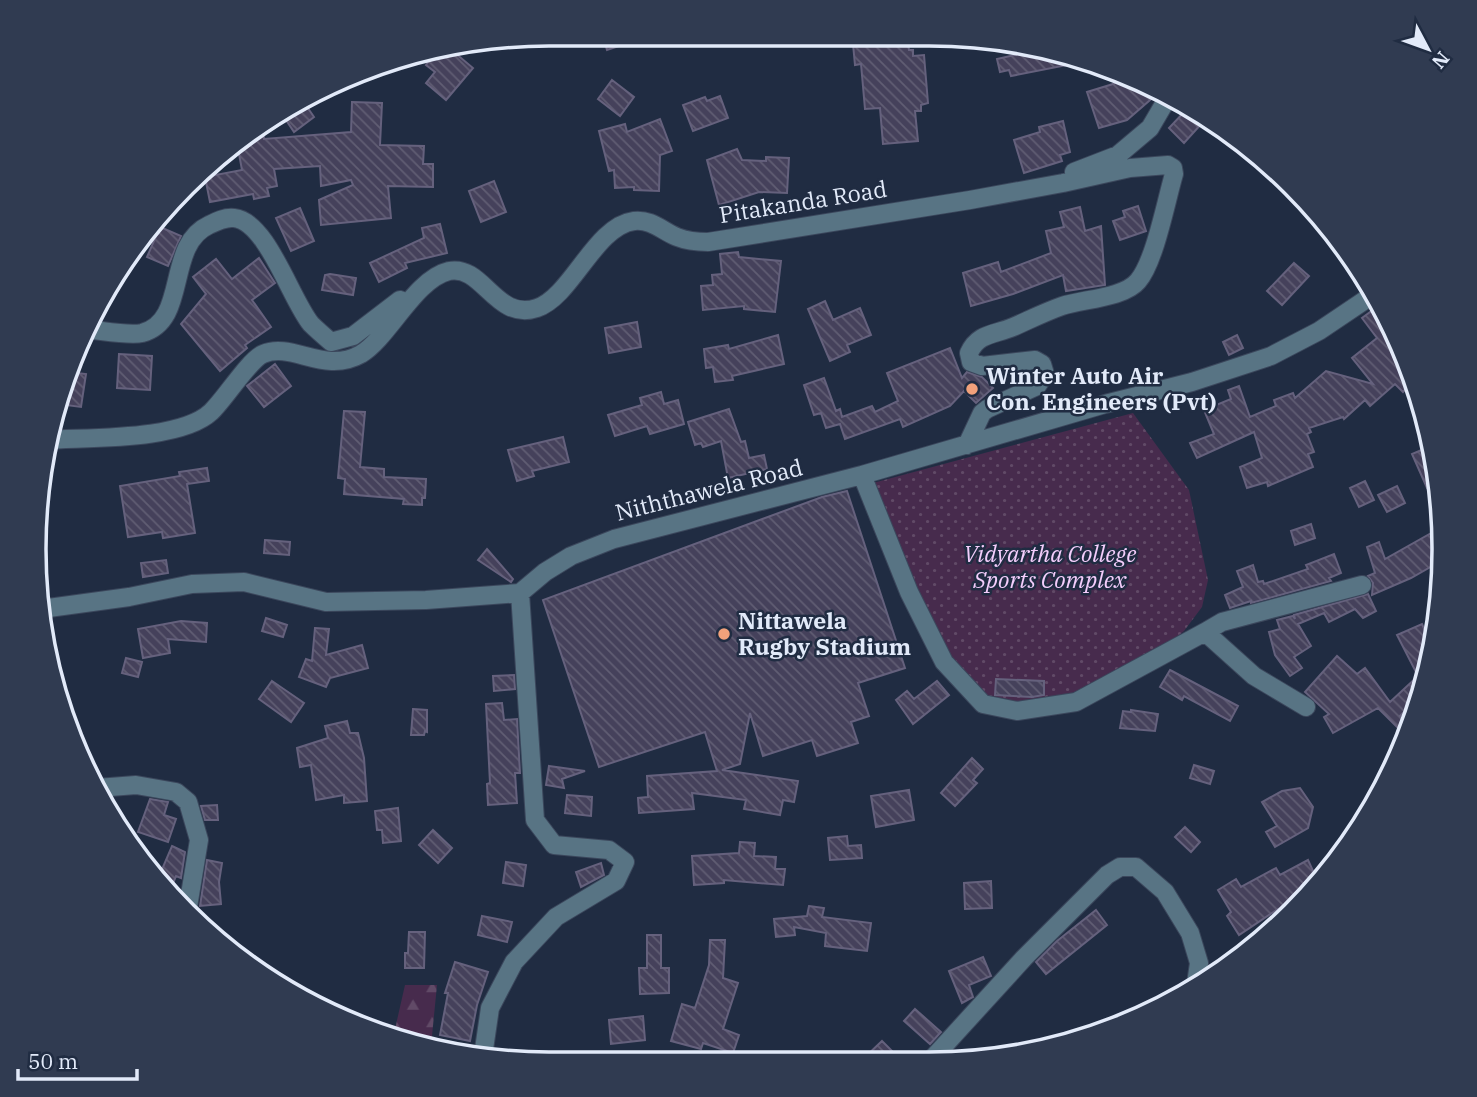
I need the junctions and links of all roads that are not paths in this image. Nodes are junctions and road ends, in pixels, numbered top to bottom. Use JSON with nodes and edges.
{"nodes":[{"id":1,"x":1164,"y":104,"type":"edge"},
{"id":2,"x":1038,"y":186,"type":"junction"},
{"id":3,"x":419,"y":291,"type":"junction"},
{"id":4,"x":1365,"y":300,"type":"edge"},
{"id":5,"x":95,"y":330,"type":"edge"},
{"id":6,"x":58,"y":439,"type":"edge"},
{"id":7,"x":967,"y":445,"type":"junction"},
{"id":8,"x":862,"y":475,"type":"junction"},
{"id":9,"x":1362,"y":585,"type":"dead end"},
{"id":10,"x":520,"y":593,"type":"junction"},
{"id":11,"x":50,"y":609,"type":"edge"},
{"id":12,"x":1205,"y":632,"type":"junction"},
{"id":13,"x":1306,"y":707,"type":"dead end"},
{"id":14,"x":106,"y":787,"type":"edge"},
{"id":15,"x":189,"y":900,"type":"edge"},
{"id":16,"x":1198,"y":973,"type":"edge"},
{"id":17,"x":484,"y":1047,"type":"edge"},
{"id":18,"x":940,"y":1051,"type":"edge"}],
"edges":[{"from":1,"to":2,"type":"street"},
{"from":2,"to":3,"type":"street","name":"Pitakanda Road"},
{"from":2,"to":7,"type":"street","name":"Pitakanda Road"},
{"from":3,"to":5,"type":"street"},
{"from":3,"to":6,"type":"street","name":"Pitakanda Road"},
{"from":4,"to":7,"type":"street","name":"Niththawela Road"},
{"from":7,"to":8,"type":"street","name":"Niththawela Road"},
{"from":8,"to":10,"type":"street","name":"Niththawela Road"},
{"from":8,"to":12,"type":"street"},
{"from":9,"to":12,"type":"street"},
{"from":10,"to":11,"type":"street"},
{"from":10,"to":17,"type":"street"},
{"from":12,"to":13,"type":"street"},
{"from":14,"to":15,"type":"street"},
{"from":16,"to":18,"type":"street"}]}
